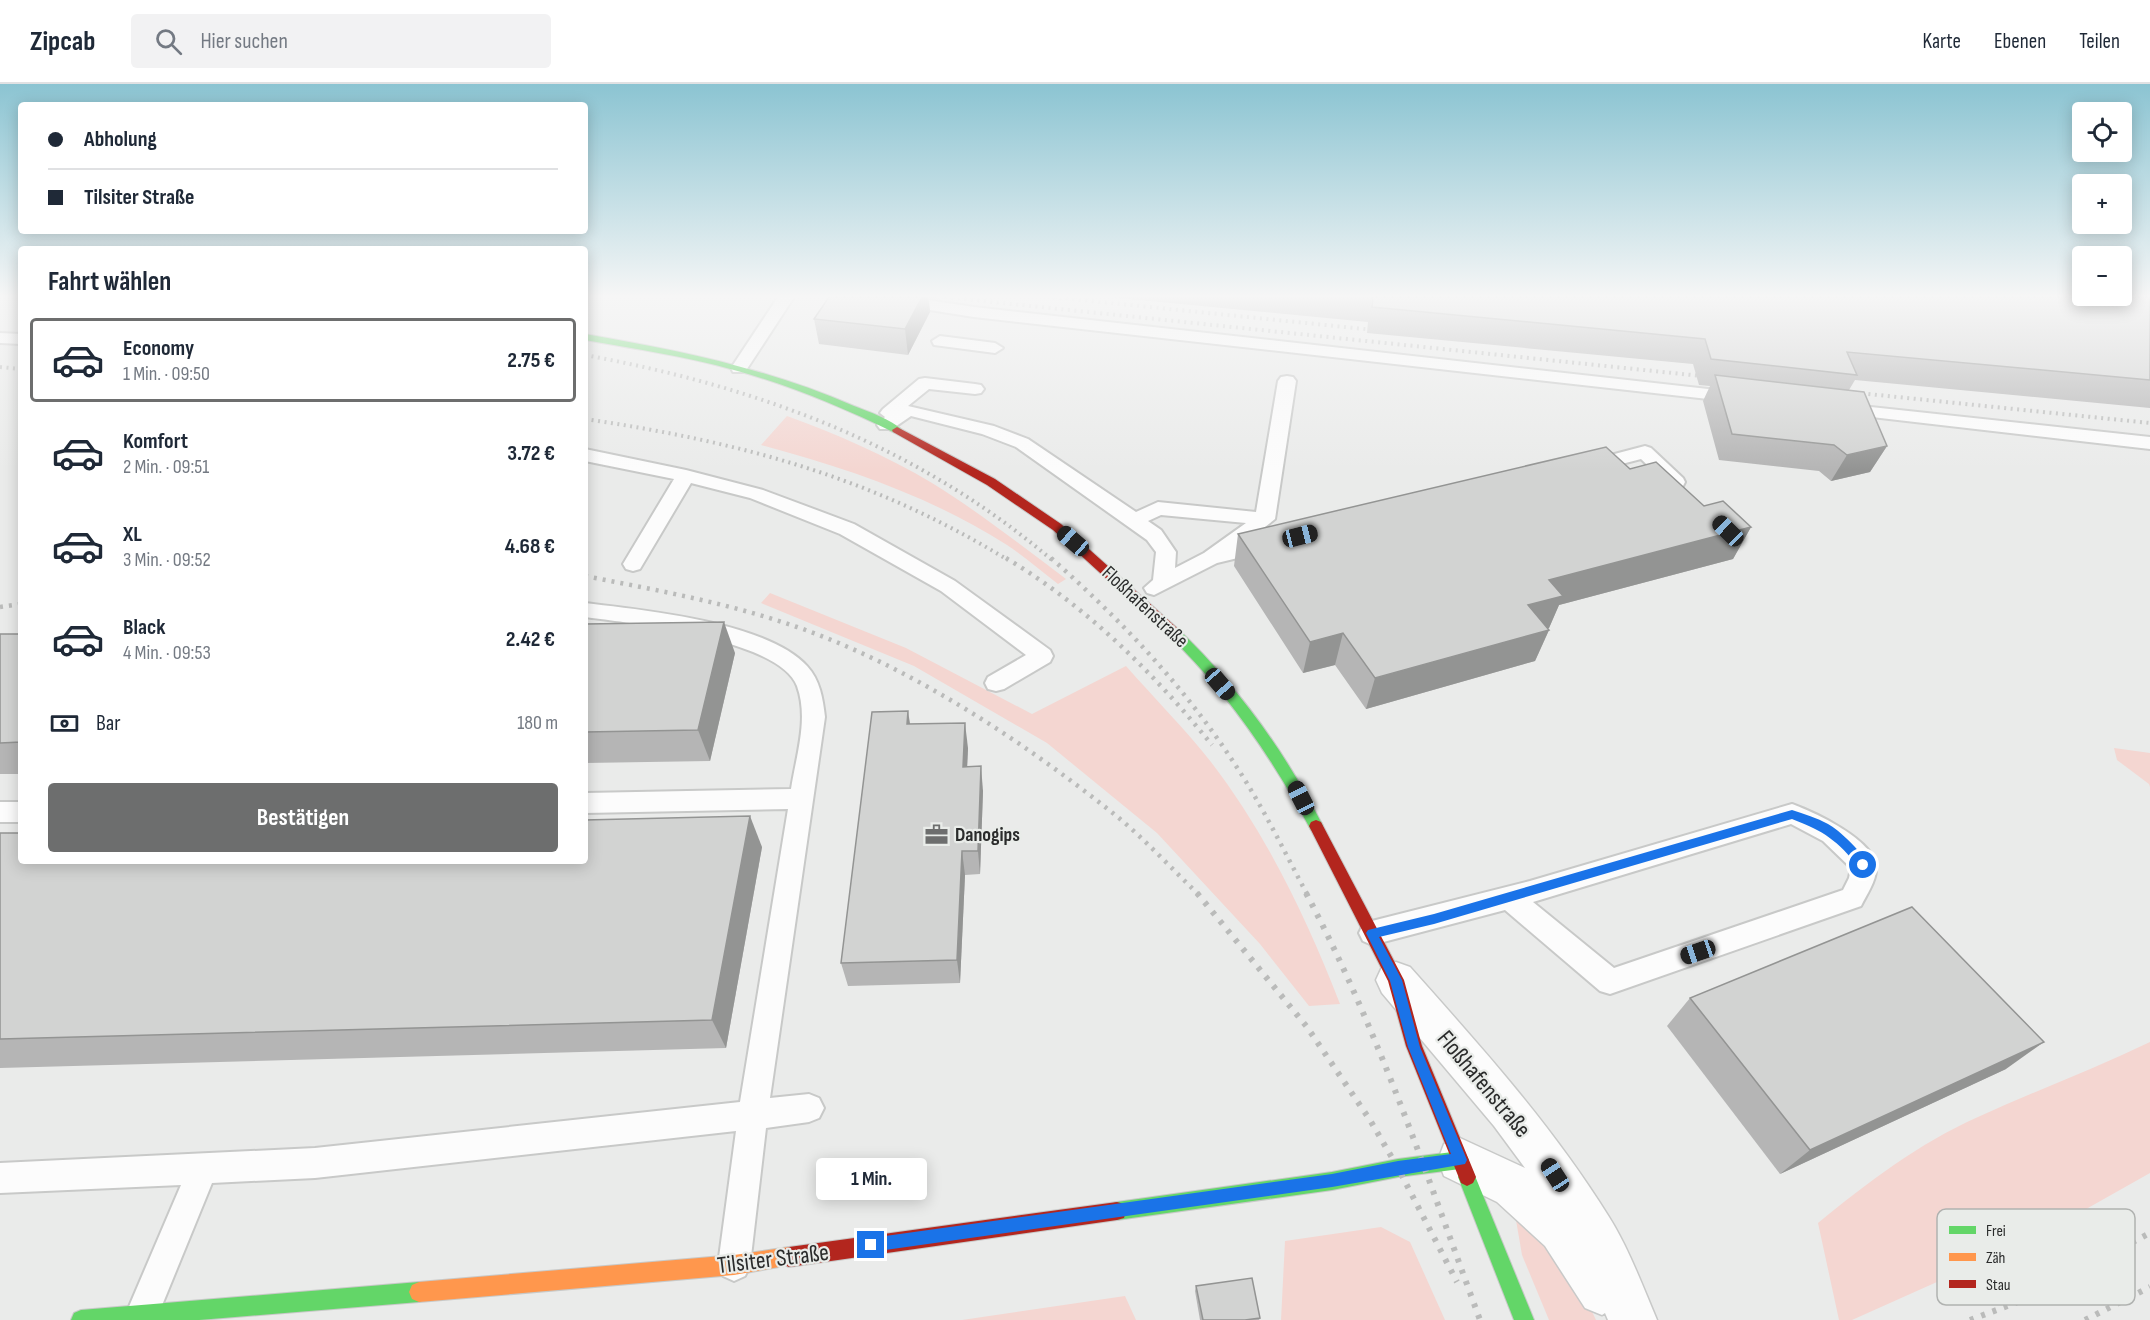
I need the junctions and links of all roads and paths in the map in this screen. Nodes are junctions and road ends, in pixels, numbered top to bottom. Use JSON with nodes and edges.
{"nodes":[{"id":1,"x":682,"y":355,"type":"edge"},
{"id":2,"x":748,"y":355,"type":"edge"},
{"id":3,"x":1357,"y":355,"type":"edge"},
{"id":4,"x":739,"y":368,"type":"junction"},
{"id":5,"x":1287,"y":381,"type":"dead end"},
{"id":6,"x":975,"y":388,"type":"dead end"},
{"id":7,"x":1746,"y":398,"type":"edge"},
{"id":8,"x":1829,"y":407,"type":"edge"},
{"id":9,"x":882,"y":423,"type":"junction"},
{"id":10,"x":2150,"y":443,"type":"edge"},
{"id":11,"x":588,"y":456,"type":"edge"},
{"id":12,"x":1568,"y":471,"type":"edge"},
{"id":13,"x":686,"y":476,"type":"junction"},
{"id":14,"x":1687,"y":492,"type":"edge"},
{"id":15,"x":1264,"y":519,"type":"junction"},
{"id":16,"x":1135,"y":520,"type":"junction"},
{"id":17,"x":1278,"y":542,"type":"edge"},
{"id":18,"x":1210,"y":558,"type":"junction"},
{"id":19,"x":633,"y":564,"type":"dead end"},
{"id":20,"x":1163,"y":583,"type":"junction"},
{"id":21,"x":1137,"y":597,"type":"junction"},
{"id":22,"x":588,"y":610,"type":"edge"},
{"id":23,"x":996,"y":683,"type":"dead end"},
{"id":24,"x":801,"y":799,"type":"junction"},
{"id":25,"x":588,"y":802,"type":"edge"},
{"id":26,"x":0,"y":812,"type":"edge"},
{"id":27,"x":18,"y":812,"type":"edge"},
{"id":28,"x":1508,"y":897,"type":"junction"},
{"id":29,"x":1372,"y":933,"type":"junction"},
{"id":30,"x":1396,"y":980,"type":"junction"},
{"id":31,"x":809,"y":1108,"type":"dead end"},
{"id":32,"x":753,"y":1115,"type":"junction"},
{"id":33,"x":1460,"y":1160,"type":"junction"},
{"id":34,"x":203,"y":1168,"type":"junction"},
{"id":35,"x":0,"y":1178,"type":"edge"},
{"id":36,"x":734,"y":1265,"type":"junction"},
{"id":37,"x":141,"y":1316,"type":"junction"},
{"id":38,"x":81,"y":1320,"type":"edge"},
{"id":39,"x":1524,"y":1320,"type":"edge"},
{"id":40,"x":1622,"y":1320,"type":"edge"},
{"id":41,"x":1633,"y":1320,"type":"edge"}],
"edges":[{"from":1,"to":4,"type":"street","name":"Floßhafenstraße"},
{"from":2,"to":4,"type":"lane"},
{"from":3,"to":7,"type":"lane"},
{"from":4,"to":9,"type":"street","name":"Floßhafenstraße"},
{"from":5,"to":15,"type":"lane"},
{"from":6,"to":9,"type":"lane"},
{"from":8,"to":10,"type":"lane"},
{"from":9,"to":16,"type":"lane"},
{"from":9,"to":21,"type":"street","name":"Floßhafenstraße"},
{"from":11,"to":13,"type":"lane"},
{"from":12,"to":14,"type":"lane"},
{"from":13,"to":19,"type":"lane"},
{"from":13,"to":23,"type":"lane"},
{"from":15,"to":16,"type":"lane"},
{"from":15,"to":18,"type":"lane"},
{"from":16,"to":20,"type":"lane"},
{"from":17,"to":18,"type":"lane"},
{"from":18,"to":20,"type":"lane"},
{"from":20,"to":21,"type":"lane"},
{"from":21,"to":29,"type":"street","name":"Floßhafenstraße"},
{"from":22,"to":24,"type":"lane"},
{"from":24,"to":25,"type":"lane"},
{"from":24,"to":32,"type":"lane"},
{"from":26,"to":27,"type":"lane"},
{"from":28,"to":28,"type":"lane"},
{"from":28,"to":29,"type":"lane"},
{"from":29,"to":30,"type":"street","name":"Floßhafenstraße"},
{"from":30,"to":33,"type":"street","name":"Floßhafenstraße"},
{"from":30,"to":41,"type":"street","name":"Floßhafenstraße"},
{"from":31,"to":32,"type":"lane"},
{"from":32,"to":34,"type":"lane"},
{"from":32,"to":36,"type":"lane"},
{"from":33,"to":36,"type":"street","name":"Tilsiter Straße"},
{"from":33,"to":39,"type":"street","name":"Floßhafenstraße"},
{"from":33,"to":40,"type":"street"},
{"from":34,"to":35,"type":"lane"},
{"from":34,"to":37,"type":"lane"},
{"from":36,"to":37,"type":"street","name":"Tilsiter Straße"},
{"from":37,"to":38,"type":"street","name":"Tilsiter Straße"}]}
